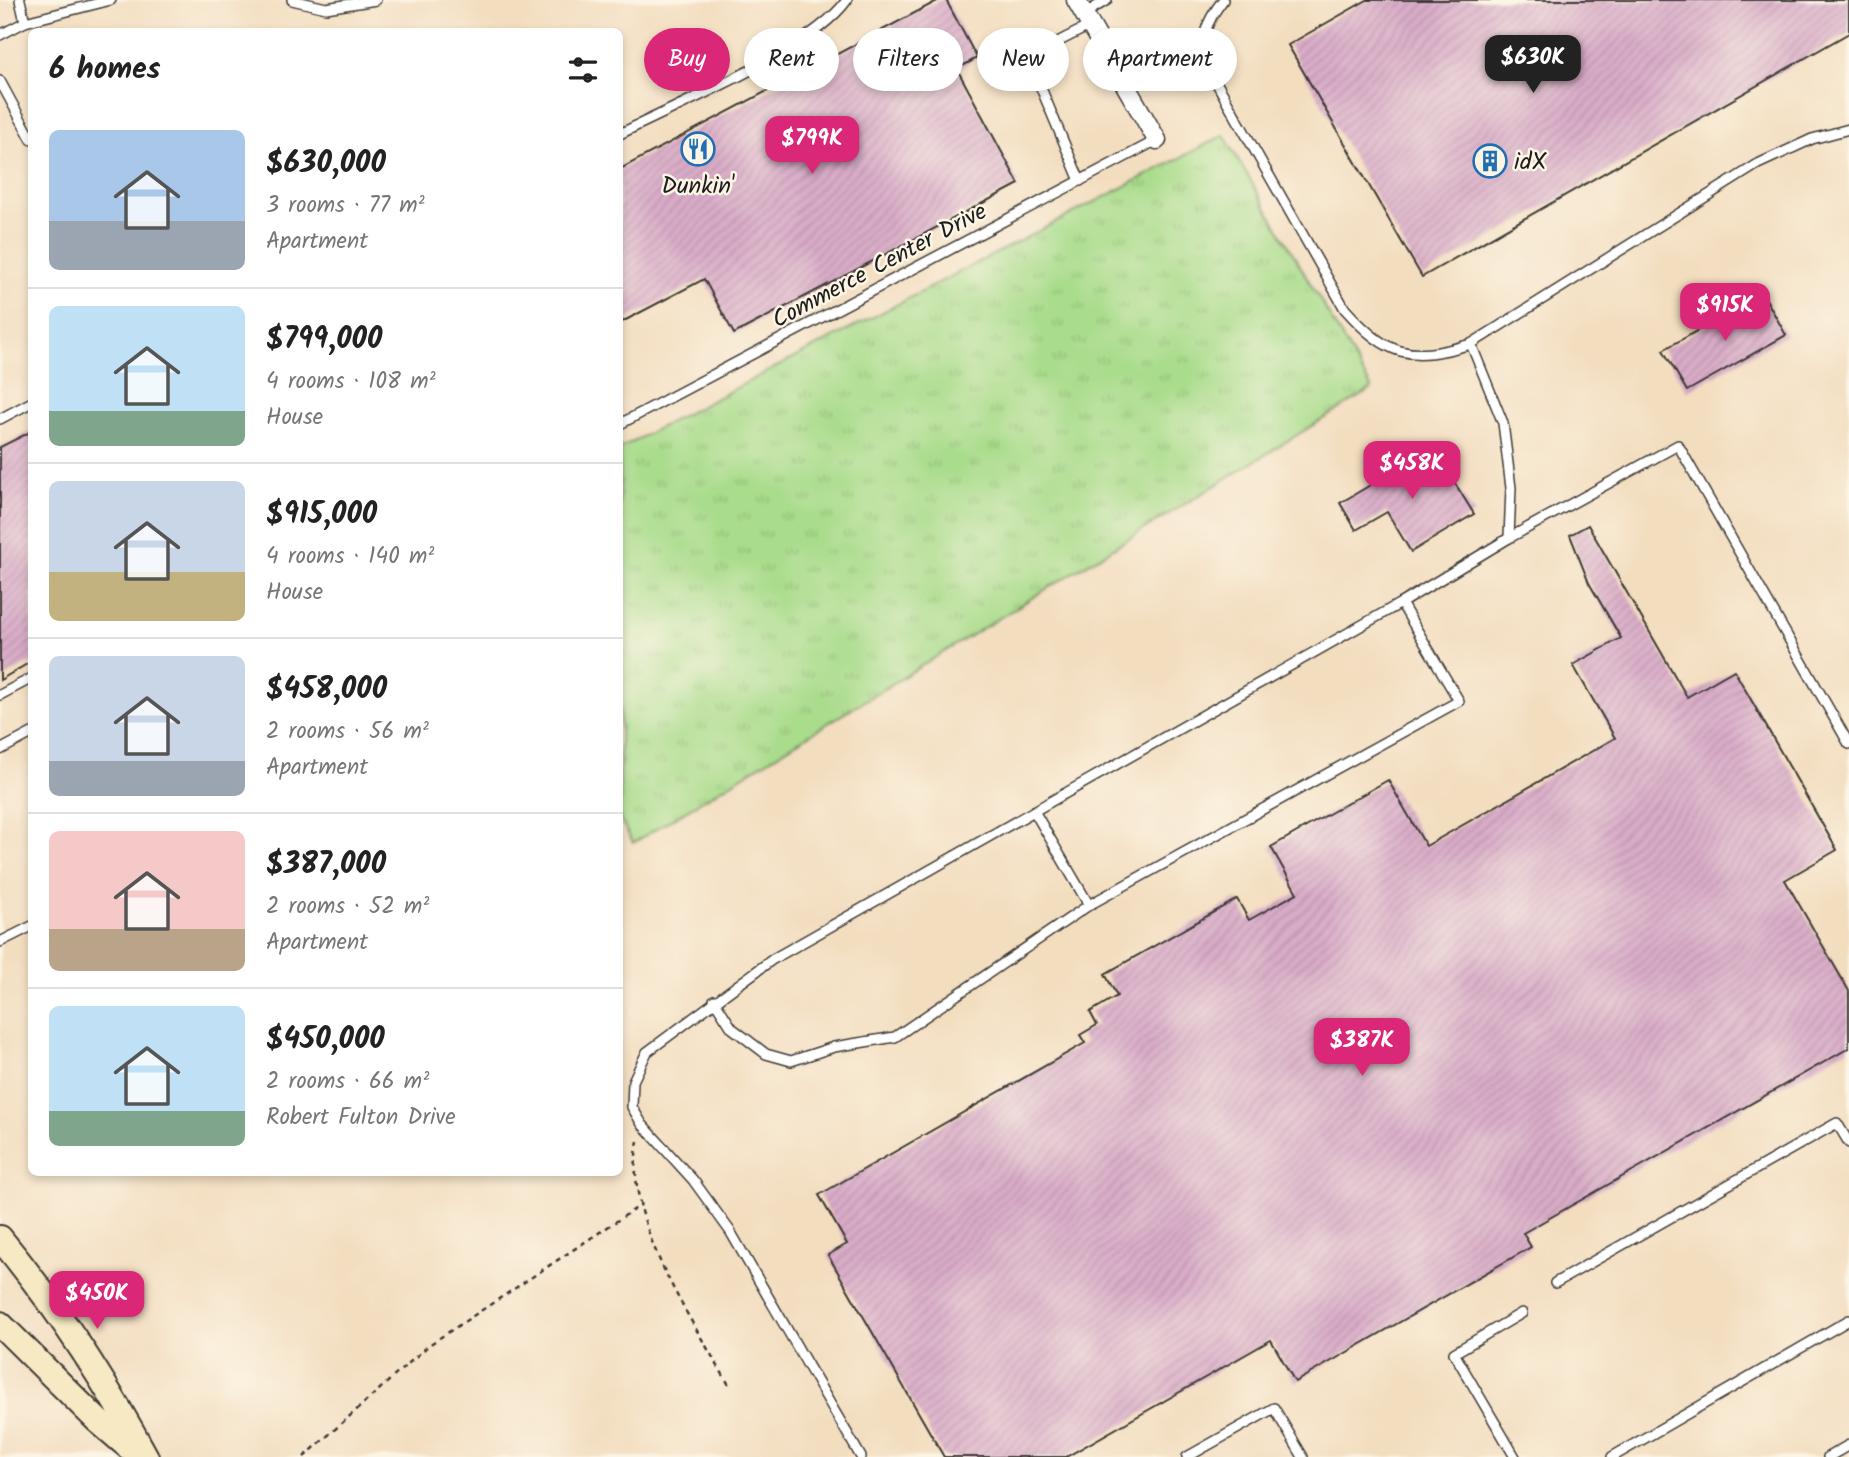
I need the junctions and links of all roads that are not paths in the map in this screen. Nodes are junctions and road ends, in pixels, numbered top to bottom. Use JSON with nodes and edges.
{"nodes":[{"id":1,"x":20,"y":0,"type":"edge"},
{"id":2,"x":111,"y":0,"type":"edge"},
{"id":3,"x":292,"y":0,"type":"edge"},
{"id":4,"x":376,"y":0,"type":"edge"},
{"id":5,"x":847,"y":0,"type":"edge"},
{"id":6,"x":1107,"y":0,"type":"edge"},
{"id":7,"x":1223,"y":0,"type":"edge"},
{"id":8,"x":1084,"y":13,"type":"edge"},
{"id":9,"x":25,"y":22,"type":"junction"},
{"id":10,"x":0,"y":35,"type":"edge"},
{"id":11,"x":0,"y":81,"type":"edge"},
{"id":12,"x":1849,"y":129,"type":"edge"},
{"id":13,"x":623,"y":132,"type":"edge"},
{"id":14,"x":28,"y":133,"type":"edge"},
{"id":15,"x":1157,"y":140,"type":"joint"},
{"id":16,"x":1080,"y":181,"type":"junction"},
{"id":17,"x":1471,"y":344,"type":"junction"},
{"id":18,"x":28,"y":404,"type":"edge"},
{"id":19,"x":0,"y":419,"type":"edge"},
{"id":20,"x":623,"y":422,"type":"edge"},
{"id":21,"x":1509,"y":538,"type":"junction"},
{"id":22,"x":1401,"y":603,"type":"junction"},
{"id":23,"x":28,"y":680,"type":"edge"},
{"id":24,"x":0,"y":695,"type":"edge"},
{"id":25,"x":28,"y":735,"type":"edge"},
{"id":26,"x":1849,"y":744,"type":"edge"},
{"id":27,"x":0,"y":750,"type":"edge"},
{"id":28,"x":1034,"y":811,"type":"junction"},
{"id":29,"x":1089,"y":905,"type":"junction"},
{"id":30,"x":28,"y":928,"type":"edge"},
{"id":31,"x":0,"y":942,"type":"edge"},
{"id":32,"x":714,"y":1000,"type":"junction"},
{"id":33,"x":1849,"y":1143,"type":"edge"},
{"id":34,"x":0,"y":1238,"type":"edge"},
{"id":35,"x":1555,"y":1283,"type":"dead end"},
{"id":36,"x":1522,"y":1313,"type":"dead end"},
{"id":37,"x":1849,"y":1320,"type":"edge"},
{"id":38,"x":0,"y":1324,"type":"edge"},
{"id":39,"x":1849,"y":1445,"type":"edge"},
{"id":40,"x":143,"y":1457,"type":"edge"},
{"id":41,"x":861,"y":1457,"type":"edge"},
{"id":42,"x":1187,"y":1457,"type":"edge"},
{"id":43,"x":1303,"y":1457,"type":"edge"},
{"id":44,"x":1516,"y":1457,"type":"edge"},
{"id":45,"x":1612,"y":1457,"type":"edge"},
{"id":46,"x":1828,"y":1457,"type":"edge"}],
"edges":[{"from":1,"to":9,"type":"lane"},
{"from":2,"to":9,"type":"lane"},
{"from":3,"to":4,"type":"lane"},
{"from":5,"to":13,"type":"lane"},
{"from":6,"to":8,"type":"lane"},
{"from":7,"to":17,"type":"lane"},
{"from":8,"to":15,"type":"street"},
{"from":8,"to":16,"type":"lane"},
{"from":9,"to":10,"type":"lane"},
{"from":11,"to":14,"type":"lane"},
{"from":12,"to":17,"type":"lane"},
{"from":15,"to":16,"type":"lane","name":"Commerce Center Drive"},
{"from":16,"to":20,"type":"lane","name":"Commerce Center Drive"},
{"from":17,"to":21,"type":"lane"},
{"from":18,"to":19,"type":"lane"},
{"from":21,"to":22,"type":"lane"},
{"from":21,"to":26,"type":"lane"},
{"from":22,"to":28,"type":"lane"},
{"from":22,"to":29,"type":"lane"},
{"from":23,"to":24,"type":"lane"},
{"from":25,"to":27,"type":"lane"},
{"from":28,"to":29,"type":"lane"},
{"from":28,"to":32,"type":"lane"},
{"from":29,"to":32,"type":"lane"},
{"from":30,"to":31,"type":"lane"},
{"from":32,"to":41,"type":"lane"},
{"from":33,"to":35,"type":"lane"},
{"from":34,"to":40,"type":"street"},
{"from":36,"to":44,"type":"lane"},
{"from":37,"to":45,"type":"lane"},
{"from":38,"to":40,"type":"street"},
{"from":39,"to":46,"type":"lane"},
{"from":42,"to":43,"type":"lane"}]}
